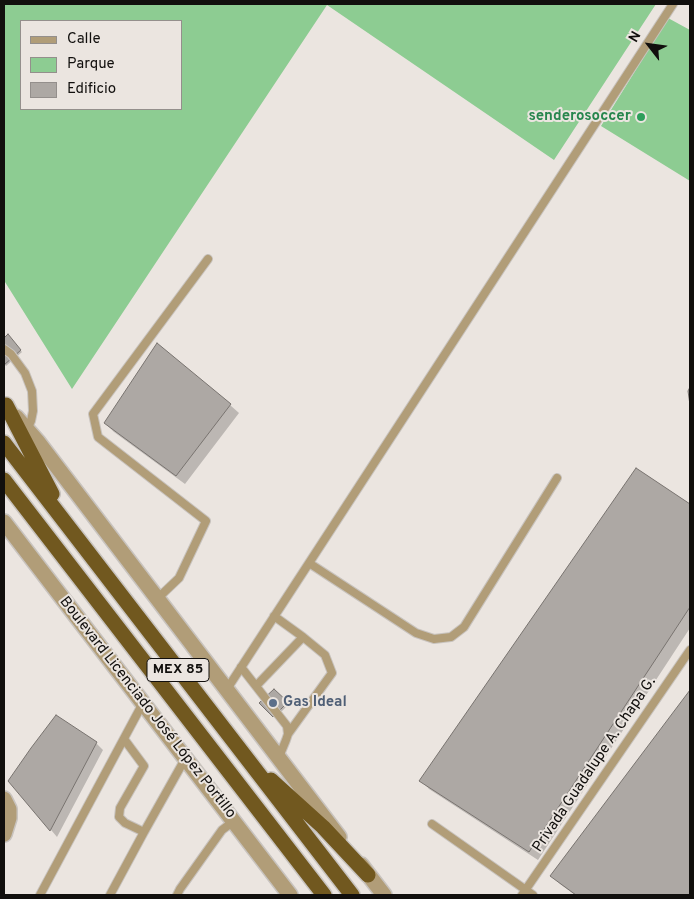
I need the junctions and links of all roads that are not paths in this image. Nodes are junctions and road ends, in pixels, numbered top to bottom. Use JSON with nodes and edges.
{"nodes":[{"id":1,"x":672,"y":4,"type":"edge"},
{"id":2,"x":208,"y":259,"type":"dead end"},
{"id":3,"x":4,"y":348,"type":"edge"},
{"id":4,"x":5,"y":404,"type":"edge"},
{"id":5,"x":27,"y":430,"type":"junction"},
{"id":6,"x":4,"y":443,"type":"edge"},
{"id":7,"x":557,"y":478,"type":"dead end"},
{"id":8,"x":4,"y":480,"type":"edge"},
{"id":9,"x":4,"y":522,"type":"edge"},
{"id":10,"x":69,"y":527,"type":"junction"},
{"id":11,"x":309,"y":563,"type":"junction"},
{"id":12,"x":158,"y":598,"type":"junction"},
{"id":13,"x":274,"y":616,"type":"junction"},
{"id":14,"x":303,"y":637,"type":"junction"},
{"id":15,"x":690,"y":650,"type":"edge"},
{"id":16,"x":241,"y":667,"type":"junction"},
{"id":17,"x":256,"y":686,"type":"junction"},
{"id":18,"x":227,"y":688,"type":"junction"},
{"id":19,"x":143,"y":703,"type":"junction"},
{"id":20,"x":288,"y":734,"type":"junction"},
{"id":21,"x":124,"y":739,"type":"junction"},
{"id":22,"x":279,"y":756,"type":"junction"},
{"id":23,"x":185,"y":759,"type":"junction"},
{"id":24,"x":247,"y":760,"type":"junction"},
{"id":25,"x":4,"y":799,"type":"edge"},
{"id":26,"x":234,"y":821,"type":"junction"},
{"id":27,"x":432,"y":824,"type":"dead end"},
{"id":28,"x":144,"y":832,"type":"junction"},
{"id":29,"x":4,"y":834,"type":"edge"},
{"id":30,"x":297,"y":860,"type":"junction"},
{"id":31,"x":368,"y":875,"type":"junction"},
{"id":32,"x":524,"y":893,"type":"edge"},
{"id":33,"x":40,"y":895,"type":"edge"},
{"id":34,"x":110,"y":895,"type":"edge"},
{"id":35,"x":177,"y":895,"type":"edge"},
{"id":36,"x":290,"y":895,"type":"edge"},
{"id":37,"x":313,"y":895,"type":"edge"},
{"id":38,"x":324,"y":895,"type":"edge"},
{"id":39,"x":352,"y":895,"type":"edge"},
{"id":40,"x":384,"y":895,"type":"edge"},
{"id":41,"x":532,"y":895,"type":"edge"}],
"edges":[{"from":1,"to":11,"type":"lane"},
{"from":2,"to":12,"type":"lane"},
{"from":3,"to":5,"type":"lane"},
{"from":4,"to":5,"type":"street"},
{"from":4,"to":10,"type":"highway"},
{"from":5,"to":12,"type":"street"},
{"from":6,"to":10,"type":"highway","number":"MEX 85"},
{"from":7,"to":11,"type":"lane"},
{"from":8,"to":30,"type":"highway","name":"Boulevard Licenciado José López Portillo","number":"MEX 85"},
{"from":9,"to":19,"type":"street","name":"Boulevard Licenciado José López Portillo"},
{"from":10,"to":24,"type":"highway","number":"MEX 85"},
{"from":11,"to":13,"type":"lane"},
{"from":12,"to":18,"type":"street"},
{"from":13,"to":14,"type":"lane"},
{"from":13,"to":16,"type":"lane"},
{"from":14,"to":17,"type":"lane"},
{"from":14,"to":20,"type":"lane"},
{"from":15,"to":32,"type":"lane","name":"Privada Guadalupe A. Chapa G."},
{"from":16,"to":17,"type":"lane"},
{"from":16,"to":18,"type":"lane"},
{"from":17,"to":20,"type":"lane"},
{"from":18,"to":22,"type":"street"},
{"from":19,"to":21,"type":"lane"},
{"from":19,"to":23,"type":"street","name":"Boulevard Licenciado José López Portillo"},
{"from":20,"to":22,"type":"lane"},
{"from":21,"to":28,"type":"lane"},
{"from":21,"to":33,"type":"lane"},
{"from":22,"to":31,"type":"street"},
{"from":23,"to":26,"type":"street","name":"Boulevard Licenciado José López Portillo"},
{"from":23,"to":28,"type":"lane"},
{"from":24,"to":31,"type":"highway"},
{"from":24,"to":39,"type":"highway","number":"MEX 85"},
{"from":25,"to":29,"type":"street"},
{"from":26,"to":35,"type":"lane"},
{"from":26,"to":36,"type":"street","name":"Boulevard Licenciado José López Portillo"},
{"from":27,"to":32,"type":"lane"},
{"from":28,"to":34,"type":"lane"},
{"from":30,"to":37,"type":"highway"},
{"from":30,"to":38,"type":"highway","name":"Boulevard Licenciado José López Portillo","number":"MEX 85"},
{"from":31,"to":40,"type":"street"},
{"from":32,"to":41,"type":"lane"}]}
